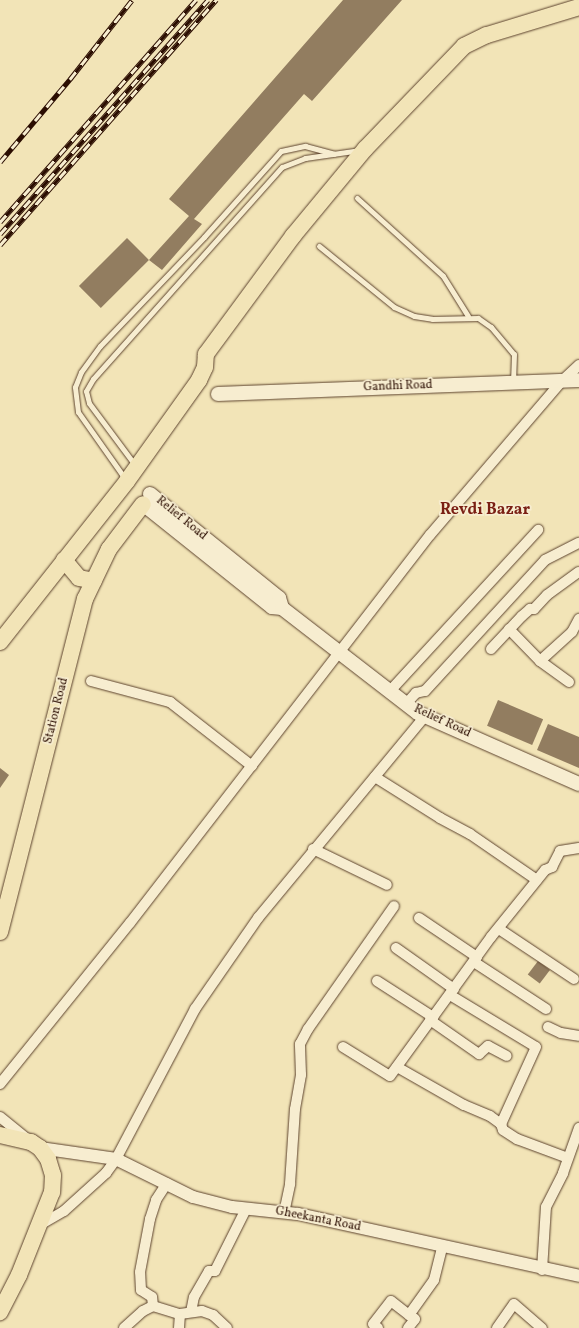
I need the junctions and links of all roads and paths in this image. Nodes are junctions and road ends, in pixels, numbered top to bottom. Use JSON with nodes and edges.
{"nodes":[{"id":1,"x":579,"y":7,"type":"edge"},
{"id":2,"x":365,"y":149,"type":"junction"},
{"id":3,"x":334,"y":154,"type":"junction"},
{"id":4,"x":357,"y":198,"type":"dead end"},
{"id":5,"x":319,"y":246,"type":"dead end"},
{"id":6,"x":468,"y":316,"type":"junction"},
{"id":7,"x":579,"y":365,"type":"edge"},
{"id":8,"x":563,"y":380,"type":"junction"},
{"id":9,"x":579,"y":380,"type":"edge"},
{"id":10,"x":513,"y":382,"type":"junction"},
{"id":11,"x":218,"y":394,"type":"dead end"},
{"id":12,"x":137,"y":467,"type":"junction"},
{"id":13,"x":127,"y":481,"type":"junction"},
{"id":14,"x":146,"y":499,"type":"joint"},
{"id":15,"x":538,"y":530,"type":"dead end"},
{"id":16,"x":579,"y":543,"type":"edge"},
{"id":17,"x":64,"y":560,"type":"junction"},
{"id":18,"x":579,"y":572,"type":"edge"},
{"id":19,"x":94,"y":581,"type":"junction"},
{"id":20,"x":577,"y":626,"type":"edge"},
{"id":21,"x":509,"y":629,"type":"junction"},
{"id":22,"x":0,"y":642,"type":"edge"},
{"id":23,"x":491,"y":648,"type":"dead end"},
{"id":24,"x":338,"y":651,"type":"junction"},
{"id":25,"x":540,"y":661,"type":"junction"},
{"id":26,"x":91,"y":681,"type":"dead end"},
{"id":27,"x":569,"y":682,"type":"dead end"},
{"id":28,"x":390,"y":691,"type":"junction"},
{"id":29,"x":406,"y":704,"type":"junction"},
{"id":30,"x":425,"y":716,"type":"junction"},
{"id":31,"x":252,"y":766,"type":"junction"},
{"id":32,"x":375,"y":777,"type":"junction"},
{"id":33,"x":579,"y":784,"type":"edge"},
{"id":34,"x":579,"y":848,"type":"edge"},
{"id":35,"x":313,"y":849,"type":"junction"},
{"id":36,"x":537,"y":880,"type":"junction"},
{"id":37,"x":387,"y":885,"type":"dead end"},
{"id":38,"x":394,"y":906,"type":"dead end"},
{"id":39,"x":419,"y":918,"type":"dead end"},
{"id":40,"x":498,"y":929,"type":"junction"},
{"id":41,"x":0,"y":932,"type":"edge"},
{"id":42,"x":396,"y":948,"type":"dead end"},
{"id":43,"x":475,"y":960,"type":"junction"},
{"id":44,"x":574,"y":979,"type":"dead end"},
{"id":45,"x":377,"y":981,"type":"dead end"},
{"id":46,"x":452,"y":992,"type":"junction"},
{"id":47,"x":546,"y":1009,"type":"dead end"},
{"id":48,"x":431,"y":1019,"type":"junction"},
{"id":49,"x":548,"y":1026,"type":"dead end"},
{"id":50,"x":579,"y":1036,"type":"edge"},
{"id":51,"x":343,"y":1047,"type":"dead end"},
{"id":52,"x":507,"y":1056,"type":"dead end"},
{"id":53,"x":397,"y":1067,"type":"junction"},
{"id":54,"x":0,"y":1084,"type":"edge"},
{"id":55,"x":0,"y":1117,"type":"edge"},
{"id":56,"x":501,"y":1124,"type":"junction"},
{"id":57,"x":579,"y":1128,"type":"edge"},
{"id":58,"x":0,"y":1135,"type":"edge"},
{"id":59,"x":35,"y":1145,"type":"junction"},
{"id":60,"x":568,"y":1158,"type":"junction"},
{"id":61,"x":116,"y":1159,"type":"junction"},
{"id":62,"x":167,"y":1183,"type":"junction"},
{"id":63,"x":246,"y":1209,"type":"junction"},
{"id":64,"x":284,"y":1213,"type":"junction"},
{"id":65,"x":38,"y":1226,"type":"junction"},
{"id":66,"x":442,"y":1247,"type":"junction"},
{"id":67,"x":542,"y":1270,"type":"junction"},
{"id":68,"x":579,"y":1276,"type":"edge"},
{"id":69,"x":153,"y":1306,"type":"junction"},
{"id":70,"x":0,"y":1312,"type":"edge"},
{"id":71,"x":191,"y":1312,"type":"junction"},
{"id":72,"x":180,"y":1314,"type":"junction"},
{"id":73,"x":409,"y":1315,"type":"junction"},
{"id":74,"x":124,"y":1328,"type":"edge"},
{"id":75,"x":179,"y":1328,"type":"edge"},
{"id":76,"x":227,"y":1328,"type":"edge"},
{"id":77,"x":378,"y":1328,"type":"edge"},
{"id":78,"x":408,"y":1328,"type":"edge"},
{"id":79,"x":497,"y":1328,"type":"edge"},
{"id":80,"x":542,"y":1328,"type":"edge"}],
"edges":[{"from":1,"to":2,"type":"main road"},
{"from":2,"to":3,"type":"lane"},
{"from":2,"to":12,"type":"main road"},
{"from":3,"to":12,"type":"lane"},
{"from":3,"to":13,"type":"lane"},
{"from":4,"to":6,"type":"lane"},
{"from":5,"to":6,"type":"lane"},
{"from":6,"to":10,"type":"lane"},
{"from":7,"to":8,"type":"street"},
{"from":8,"to":9,"type":"main road","name":"Gandhi Road"},
{"from":8,"to":10,"type":"main road","name":"Gandhi Road"},
{"from":8,"to":24,"type":"street"},
{"from":10,"to":11,"type":"main road","name":"Gandhi Road"},
{"from":12,"to":13,"type":"main road"},
{"from":13,"to":17,"type":"main road"},
{"from":14,"to":19,"type":"main road","name":"Station Road"},
{"from":14,"to":24,"type":"main road","name":"Relief Road"},
{"from":15,"to":28,"type":"street"},
{"from":16,"to":29,"type":"street"},
{"from":17,"to":19,"type":"main road"},
{"from":17,"to":22,"type":"main road"},
{"from":18,"to":21,"type":"street"},
{"from":19,"to":41,"type":"main road","name":"Station Road"},
{"from":20,"to":25,"type":"street"},
{"from":21,"to":23,"type":"street"},
{"from":21,"to":25,"type":"street"},
{"from":24,"to":28,"type":"main road","name":"Relief Road"},
{"from":24,"to":31,"type":"street"},
{"from":25,"to":27,"type":"street"},
{"from":26,"to":31,"type":"street"},
{"from":28,"to":29,"type":"main road","name":"Relief Road"},
{"from":29,"to":30,"type":"main road","name":"Relief Road"},
{"from":30,"to":32,"type":"street"},
{"from":30,"to":33,"type":"main road","name":"Relief Road"},
{"from":31,"to":54,"type":"street"},
{"from":32,"to":35,"type":"street"},
{"from":32,"to":36,"type":"street"},
{"from":34,"to":36,"type":"street"},
{"from":35,"to":37,"type":"street"},
{"from":35,"to":61,"type":"street"},
{"from":36,"to":40,"type":"street"},
{"from":38,"to":64,"type":"street"},
{"from":39,"to":43,"type":"street"},
{"from":40,"to":43,"type":"street"},
{"from":40,"to":44,"type":"street"},
{"from":42,"to":46,"type":"street"},
{"from":43,"to":46,"type":"street"},
{"from":43,"to":47,"type":"street"},
{"from":45,"to":48,"type":"street"},
{"from":46,"to":48,"type":"street"},
{"from":46,"to":56,"type":"street"},
{"from":48,"to":52,"type":"street"},
{"from":48,"to":53,"type":"street"},
{"from":49,"to":50,"type":"street"},
{"from":51,"to":53,"type":"street"},
{"from":53,"to":56,"type":"street"},
{"from":55,"to":59,"type":"street"},
{"from":56,"to":60,"type":"street"},
{"from":57,"to":60,"type":"street"},
{"from":58,"to":59,"type":"main road","name":"Gheekanta Road"},
{"from":59,"to":61,"type":"street","name":"Gheekanta Road"},
{"from":59,"to":65,"type":"main road"},
{"from":60,"to":67,"type":"street"},
{"from":61,"to":62,"type":"street","name":"Gheekanta Road"},
{"from":61,"to":65,"type":"street"},
{"from":62,"to":63,"type":"street","name":"Gheekanta Road"},
{"from":62,"to":69,"type":"street"},
{"from":63,"to":64,"type":"street","name":"Gheekanta Road"},
{"from":63,"to":71,"type":"street"},
{"from":64,"to":66,"type":"street","name":"Gheekanta Road"},
{"from":65,"to":70,"type":"main road"},
{"from":66,"to":67,"type":"street","name":"Gheekanta Road"},
{"from":66,"to":73,"type":"street"},
{"from":67,"to":68,"type":"street","name":"Gheekanta Road"},
{"from":69,"to":72,"type":"street"},
{"from":69,"to":74,"type":"street"},
{"from":71,"to":72,"type":"street"},
{"from":71,"to":76,"type":"street"},
{"from":72,"to":75,"type":"street"},
{"from":73,"to":77,"type":"street"},
{"from":73,"to":78,"type":"street"},
{"from":79,"to":80,"type":"street"}]}
